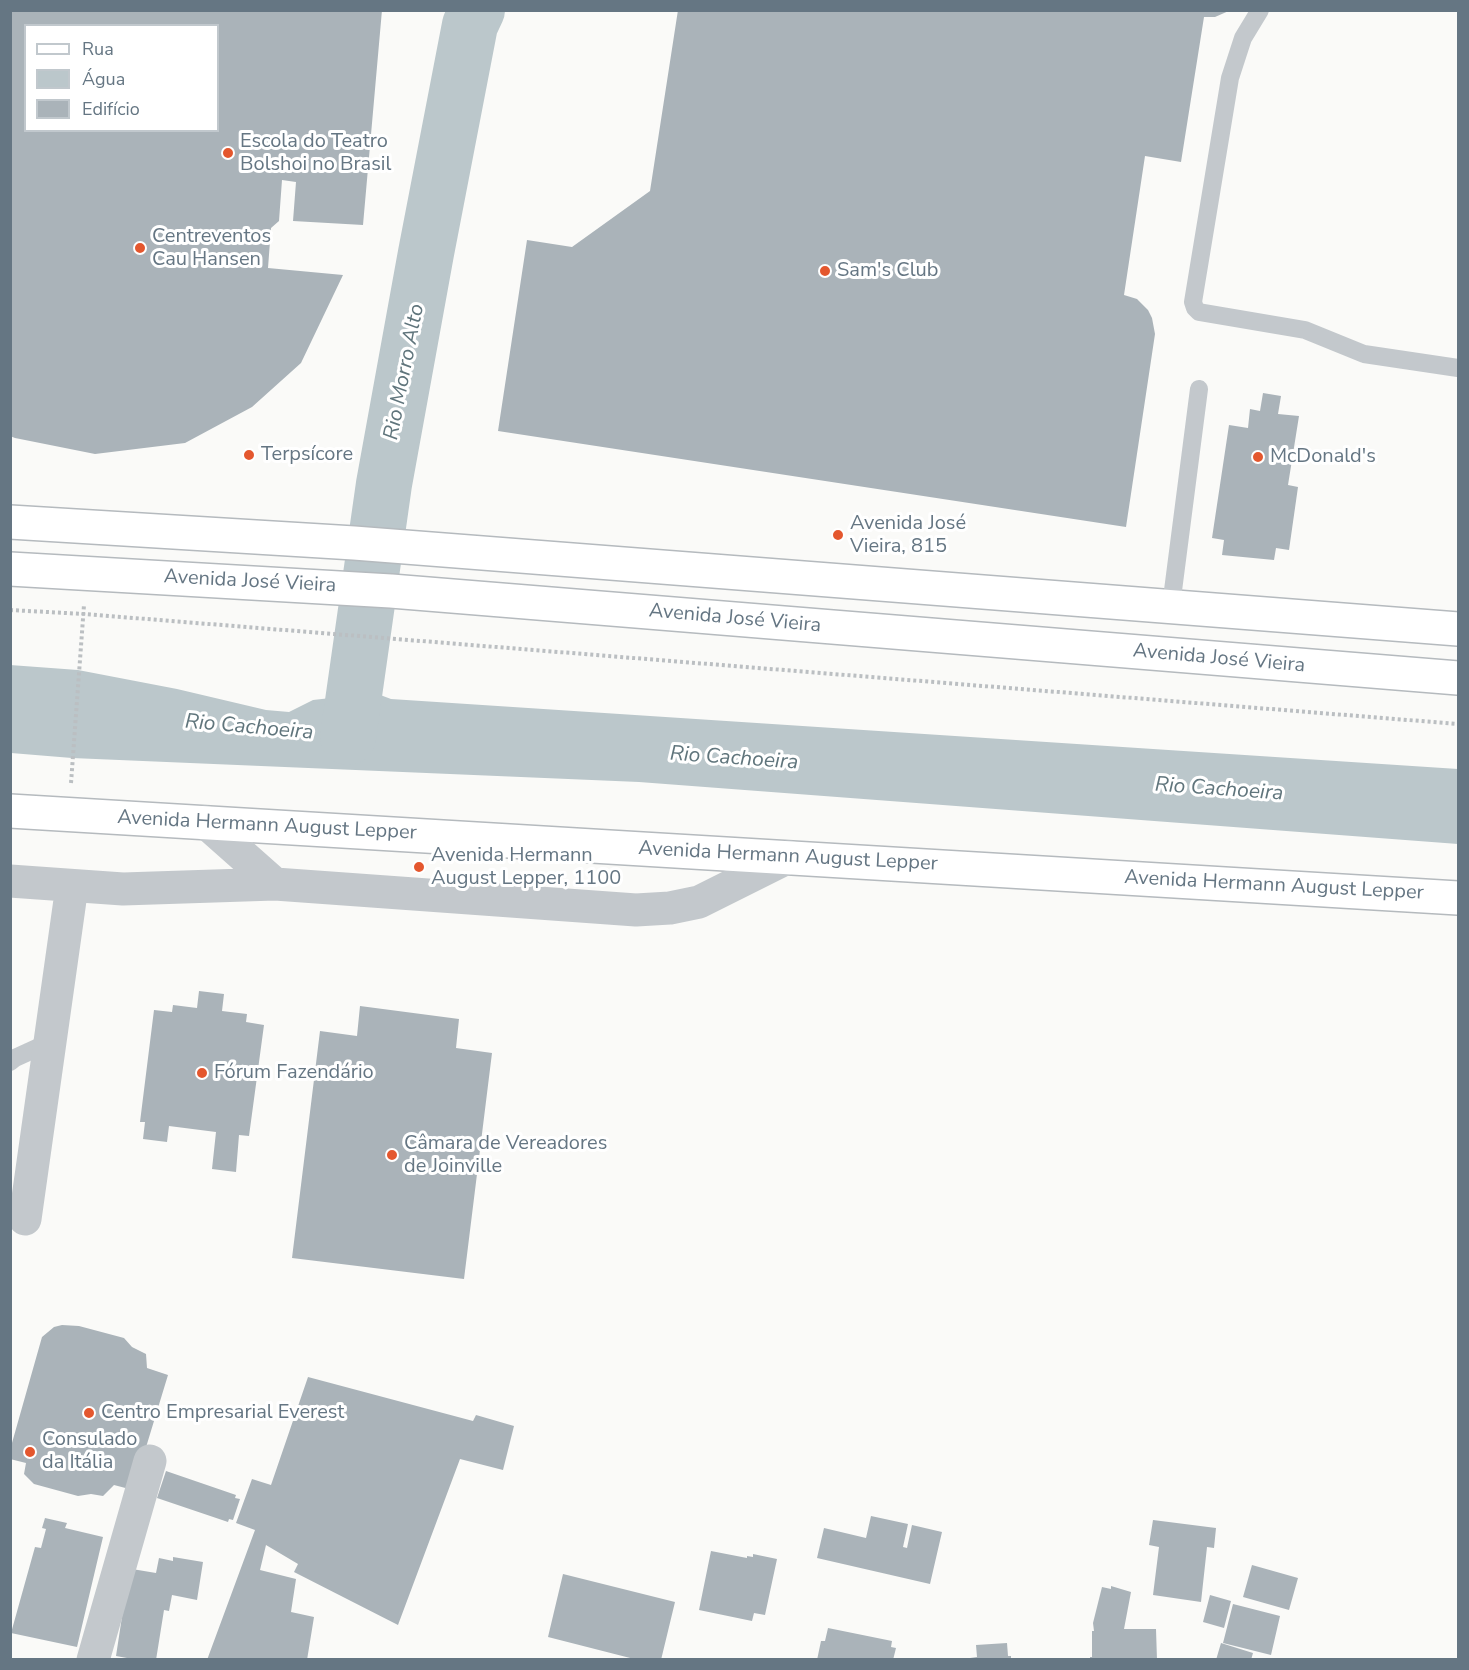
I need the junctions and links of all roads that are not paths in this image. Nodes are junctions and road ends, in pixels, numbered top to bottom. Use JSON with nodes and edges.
{"nodes":[{"id":1,"x":1260,"y":10,"type":"edge"},
{"id":2,"x":1458,"y":368,"type":"edge"},
{"id":3,"x":1199,"y":389,"type":"dead end"},
{"id":4,"x":10,"y":522,"type":"edge"},
{"id":5,"x":10,"y":569,"type":"edge"},
{"id":6,"x":1172,"y":606,"type":"junction"},
{"id":7,"x":1458,"y":629,"type":"edge"},
{"id":8,"x":1458,"y":678,"type":"edge"},
{"id":9,"x":10,"y":811,"type":"edge"},
{"id":10,"x":205,"y":822,"type":"junction"},
{"id":11,"x":789,"y":857,"type":"junction"},
{"id":12,"x":10,"y":881,"type":"edge"},
{"id":13,"x":274,"y":884,"type":"junction"},
{"id":14,"x":72,"y":886,"type":"junction"},
{"id":15,"x":1458,"y":898,"type":"edge"},
{"id":16,"x":50,"y":1042,"type":"junction"},
{"id":17,"x":10,"y":1062,"type":"edge"},
{"id":18,"x":25,"y":1219,"type":"dead end"},
{"id":19,"x":150,"y":1461,"type":"dead end"},
{"id":20,"x":93,"y":1659,"type":"edge"}],
"edges":[{"from":1,"to":2,"type":"lane"},
{"from":3,"to":6,"type":"lane"},
{"from":4,"to":6,"type":"main road"},
{"from":5,"to":8,"type":"main road","name":"Avenida José Vieira"},
{"from":6,"to":7,"type":"main road"},
{"from":9,"to":10,"type":"main road","name":"Avenida Hermann August Lepper"},
{"from":10,"to":11,"type":"main road","name":"Avenida Hermann August Lepper"},
{"from":10,"to":13,"type":"street"},
{"from":11,"to":13,"type":"street"},
{"from":11,"to":15,"type":"main road","name":"Avenida Hermann August Lepper"},
{"from":12,"to":14,"type":"street"},
{"from":13,"to":14,"type":"street"},
{"from":14,"to":16,"type":"street"},
{"from":16,"to":17,"type":"lane"},
{"from":16,"to":18,"type":"street"},
{"from":19,"to":20,"type":"street"}]}
